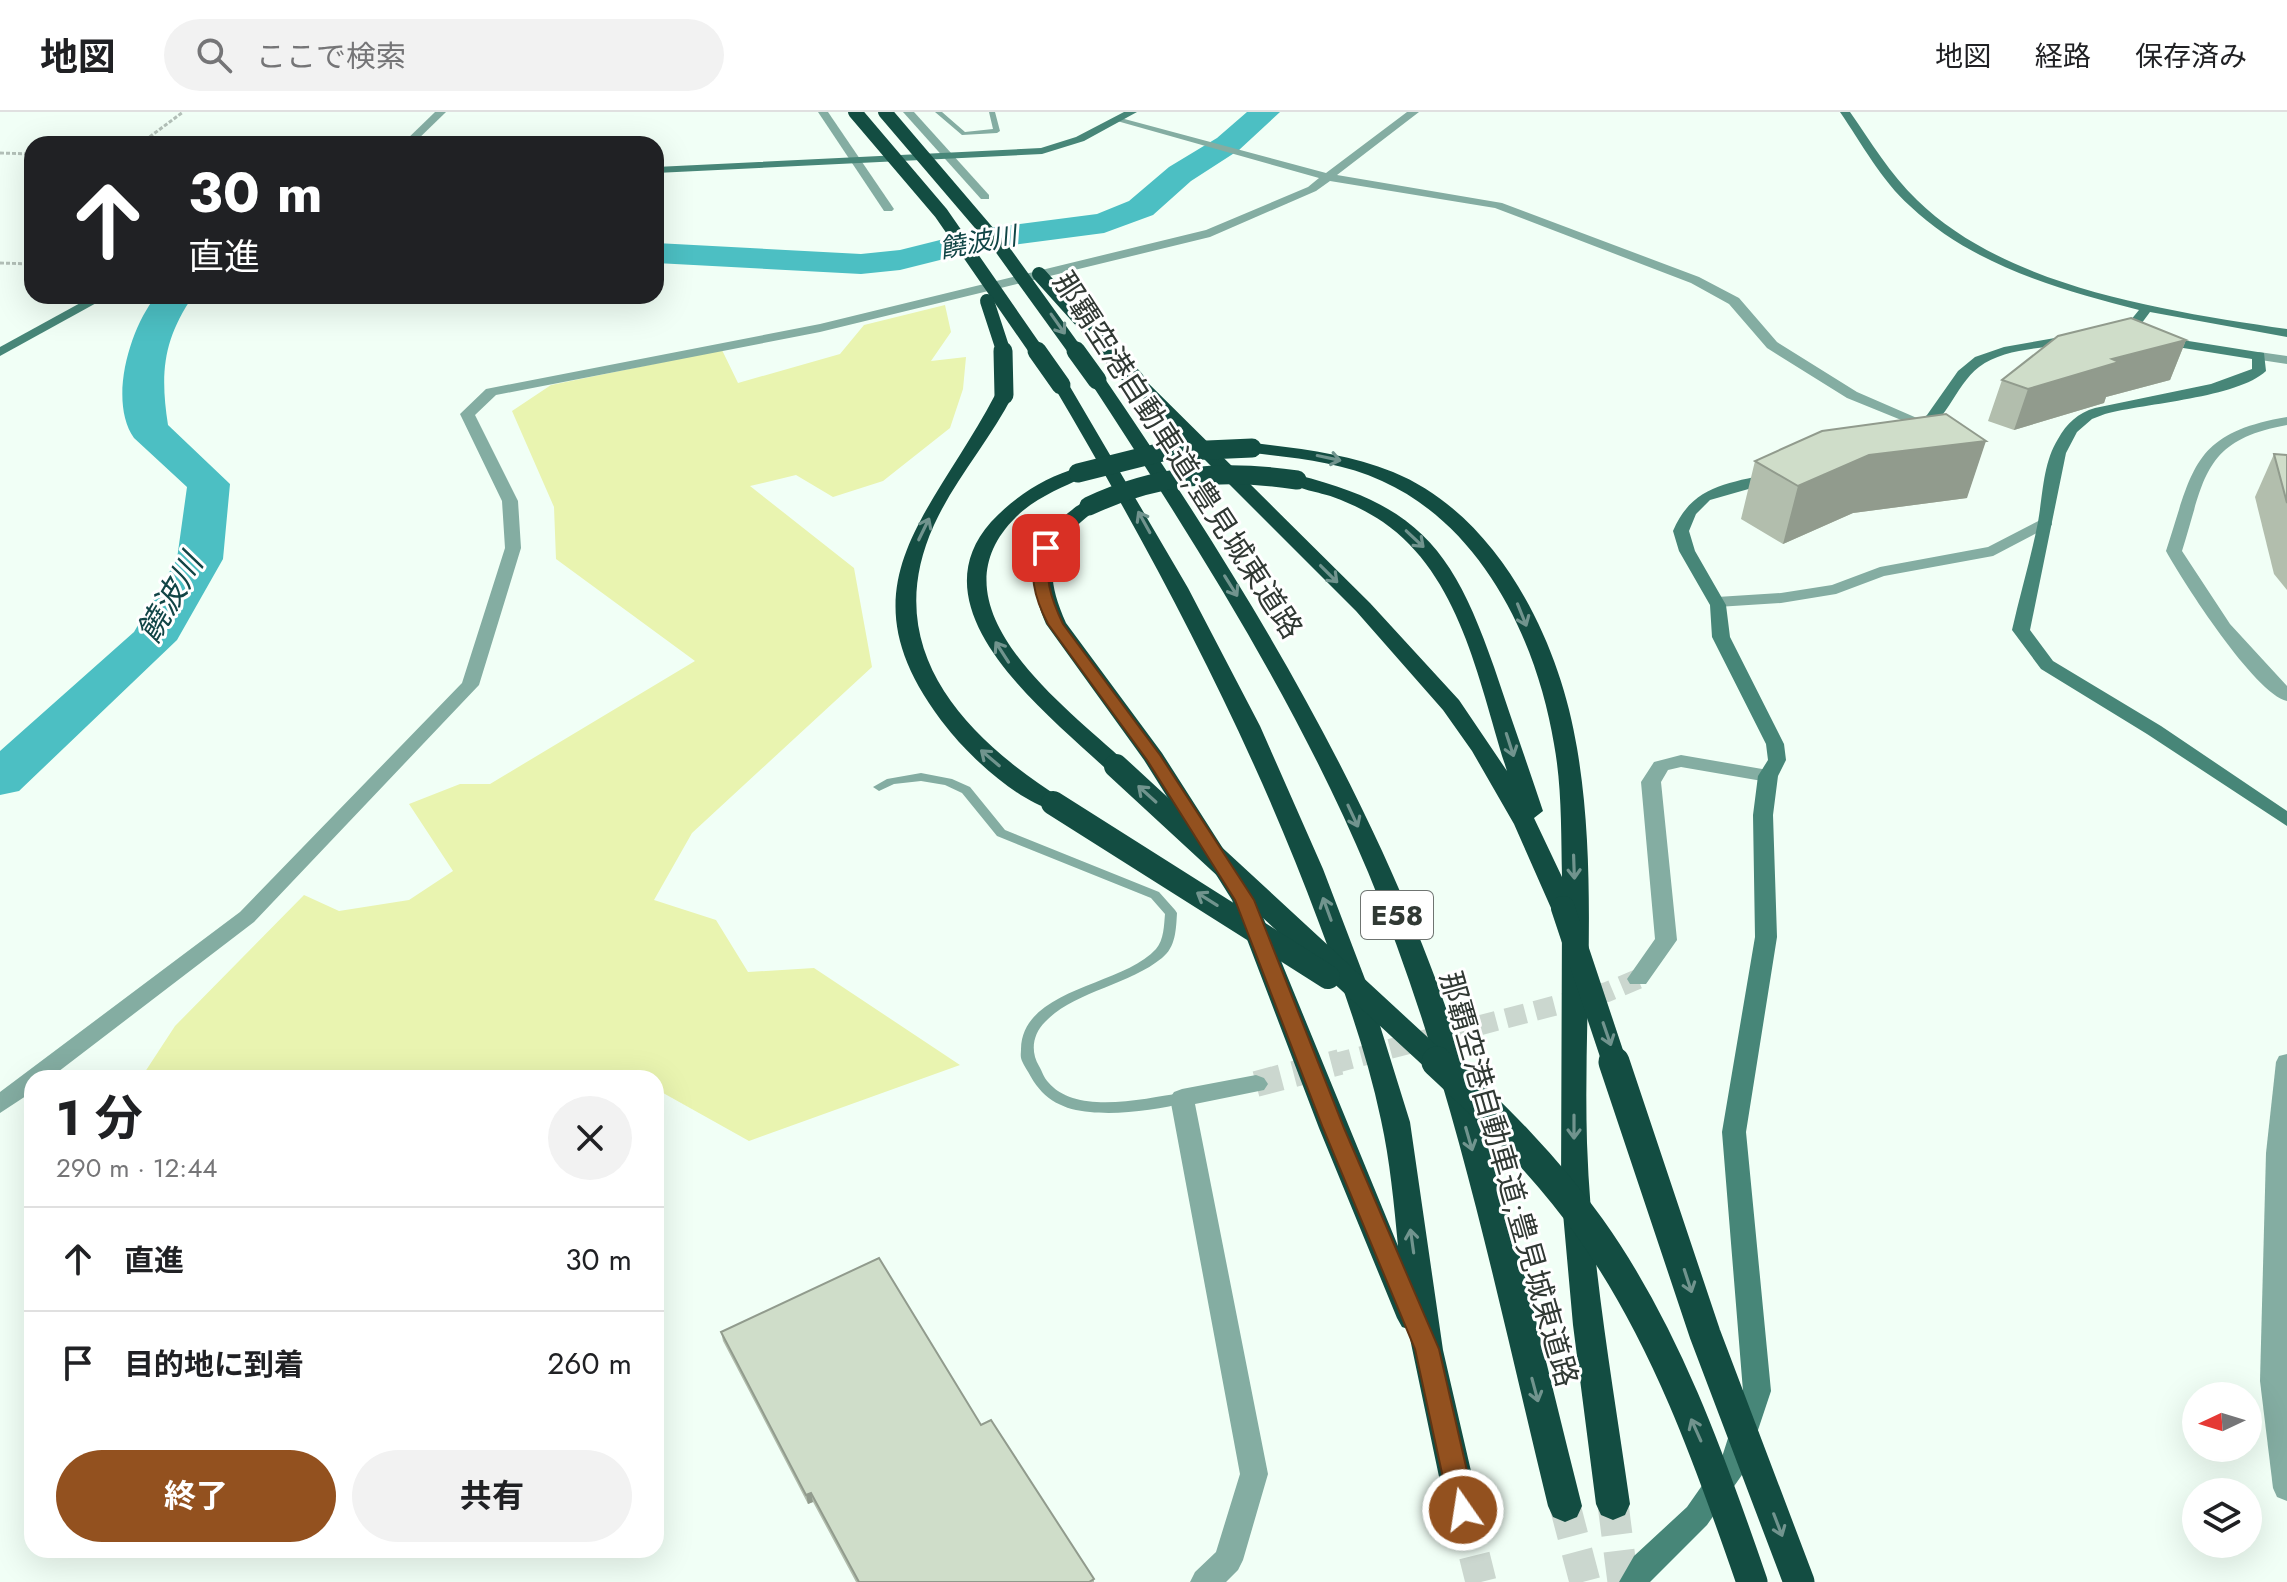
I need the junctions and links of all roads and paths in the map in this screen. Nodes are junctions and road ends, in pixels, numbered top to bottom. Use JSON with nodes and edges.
{"nodes":[{"id":1,"x":183,"y":112,"type":"edge"},
{"id":2,"x":441,"y":112,"type":"edge"},
{"id":3,"x":823,"y":112,"type":"edge"},
{"id":4,"x":855,"y":112,"type":"edge"},
{"id":5,"x":885,"y":112,"type":"edge"},
{"id":6,"x":908,"y":112,"type":"edge"},
{"id":7,"x":938,"y":112,"type":"edge"},
{"id":8,"x":992,"y":112,"type":"edge"},
{"id":9,"x":1414,"y":112,"type":"edge"},
{"id":10,"x":1845,"y":112,"type":"edge"},
{"id":11,"x":1127,"y":116,"type":"edge"},
{"id":12,"x":867,"y":126,"type":"junction"},
{"id":13,"x":151,"y":136,"type":"edge"},
{"id":14,"x":416,"y":136,"type":"edge"},
{"id":15,"x":0,"y":153,"type":"edge"},
{"id":16,"x":24,"y":154,"type":"edge"},
{"id":17,"x":952,"y":158,"type":"junction"},
{"id":18,"x":857,"y":163,"type":"junction"},
{"id":19,"x":664,"y":170,"type":"edge"},
{"id":20,"x":935,"y":170,"type":"junction"},
{"id":21,"x":1327,"y":177,"type":"junction"},
{"id":22,"x":985,"y":197,"type":"dead end"},
{"id":23,"x":888,"y":209,"type":"dead end"},
{"id":24,"x":0,"y":263,"type":"edge"},
{"id":25,"x":24,"y":264,"type":"edge"},
{"id":26,"x":88,"y":304,"type":"edge"},
{"id":27,"x":2146,"y":309,"type":"junction"},
{"id":28,"x":2287,"y":333,"type":"edge"},
{"id":29,"x":2125,"y":336,"type":"junction"},
{"id":30,"x":0,"y":352,"type":"edge"},
{"id":31,"x":2259,"y":356,"type":"junction"},
{"id":32,"x":2287,"y":360,"type":"edge"},
{"id":33,"x":2287,"y":421,"type":"edge"},
{"id":34,"x":1926,"y":425,"type":"junction"},
{"id":35,"x":1900,"y":440,"type":"edge"},
{"id":36,"x":1801,"y":470,"type":"edge"},
{"id":37,"x":2046,"y":522,"type":"junction"},
{"id":38,"x":1717,"y":602,"type":"junction"},
{"id":39,"x":2287,"y":696,"type":"edge"},
{"id":40,"x":1768,"y":776,"type":"junction"},
{"id":41,"x":879,"y":787,"type":"dead end"},
{"id":42,"x":2287,"y":820,"type":"edge"},
{"id":43,"x":1563,"y":908,"type":"junction"},
{"id":44,"x":1638,"y":979,"type":"tunnel mouth"},
{"id":45,"x":1389,"y":1018,"type":"junction"},
{"id":46,"x":2287,"y":1062,"type":"edge"},
{"id":47,"x":45,"y":1070,"type":"edge"},
{"id":48,"x":1256,"y":1084,"type":"tunnel mouth"},
{"id":49,"x":24,"y":1086,"type":"edge"},
{"id":50,"x":2285,"y":1091,"type":"edge"},
{"id":51,"x":1182,"y":1098,"type":"junction"},
{"id":52,"x":0,"y":1104,"type":"edge"},
{"id":53,"x":1427,"y":1349,"type":"junction"},
{"id":54,"x":2287,"y":1488,"type":"edge"},
{"id":55,"x":1613,"y":1504,"type":"tunnel mouth"},
{"id":56,"x":1565,"y":1506,"type":"tunnel mouth"},
{"id":57,"x":1463,"y":1510,"type":"tunnel mouth"},
{"id":58,"x":1205,"y":1582,"type":"edge"},
{"id":59,"x":1634,"y":1582,"type":"edge"},
{"id":60,"x":1752,"y":1582,"type":"edge"},
{"id":61,"x":1799,"y":1582,"type":"edge"}],
"edges":[{"from":1,"to":13,"type":"path"},
{"from":2,"to":14,"type":"street"},
{"from":3,"to":18,"type":"street"},
{"from":4,"to":12,"type":"highway","name":"那覇空港自動車道;豊見城東道路","number":"E58","bridge":true},
{"from":5,"to":20,"type":"highway","name":"那覇空港自動車道;豊見城東道路","number":"E58","bridge":true},
{"from":6,"to":17,"type":"street"},
{"from":7,"to":8,"type":"lane"},
{"from":9,"to":21,"type":"street"},
{"from":10,"to":27,"type":"street"},
{"from":11,"to":17,"type":"street"},
{"from":11,"to":21,"type":"street"},
{"from":45,"to":12,"type":"highway","one_way":true,"bridge":true},
{"from":53,"to":12,"type":"highway","name":"那覇空港自動車道;豊見城東道路","number":"E58","one_way":true,"bridge":true},
{"from":15,"to":16,"type":"path"},
{"from":17,"to":18,"type":"street"},
{"from":17,"to":22,"type":"street"},
{"from":18,"to":19,"type":"street"},
{"from":18,"to":23,"type":"street"},
{"from":20,"to":43,"type":"highway","one_way":true,"bridge":true},
{"from":20,"to":56,"type":"highway","name":"那覇空港自動車道;豊見城東道路","number":"E58","one_way":true,"bridge":true},
{"from":21,"to":34,"type":"street"},
{"from":21,"to":47,"type":"street"},
{"from":24,"to":25,"type":"path"},
{"from":26,"to":30,"type":"street"},
{"from":27,"to":28,"type":"street"},
{"from":27,"to":29,"type":"street"},
{"from":29,"to":31,"type":"street"},
{"from":29,"to":34,"type":"street"},
{"from":31,"to":32,"type":"street"},
{"from":31,"to":37,"type":"street"},
{"from":33,"to":39,"type":"street"},
{"from":34,"to":35,"type":"street"},
{"from":36,"to":38,"type":"street"},
{"from":37,"to":38,"type":"street"},
{"from":37,"to":42,"type":"street"},
{"from":38,"to":40,"type":"street"},
{"from":40,"to":44,"type":"street"},
{"from":40,"to":59,"type":"street"},
{"from":41,"to":51,"type":"lane"},
{"from":53,"to":43,"type":"highway","one_way":true,"bridge":true},
{"from":43,"to":61,"type":"highway","one_way":true,"bridge":true},
{"from":45,"to":55,"type":"highway","one_way":true,"bridge":true},
{"from":60,"to":45,"type":"highway","one_way":true,"bridge":true},
{"from":46,"to":50,"type":"street"},
{"from":48,"to":51,"type":"street"},
{"from":49,"to":52,"type":"street"},
{"from":50,"to":54,"type":"street"},
{"from":51,"to":58,"type":"street"},
{"from":53,"to":57,"type":"highway","name":"那覇空港自動車道;豊見城東道路","number":"E58"}]}
